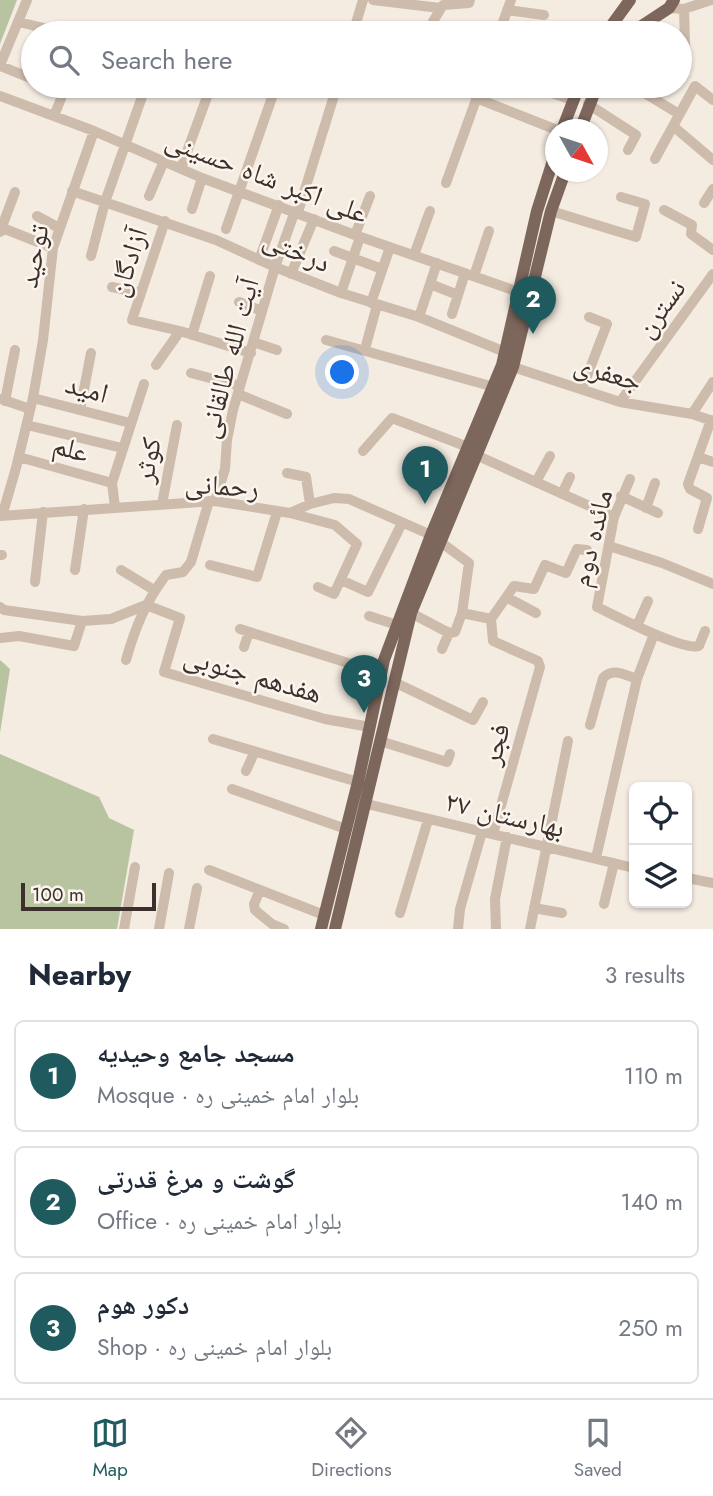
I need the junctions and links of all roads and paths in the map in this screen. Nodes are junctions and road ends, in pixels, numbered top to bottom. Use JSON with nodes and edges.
{"nodes":[{"id":1,"x":27,"y":0,"type":"edge"},
{"id":2,"x":363,"y":0,"type":"edge"},
{"id":3,"x":373,"y":0,"type":"edge"},
{"id":4,"x":470,"y":0,"type":"edge"},
{"id":5,"x":629,"y":0,"type":"edge"},
{"id":6,"x":711,"y":0,"type":"edge"},
{"id":7,"x":414,"y":3,"type":"edge"},
{"id":8,"x":509,"y":5,"type":"edge"},
{"id":9,"x":675,"y":6,"type":"edge"},
{"id":10,"x":440,"y":8,"type":"junction"},
{"id":11,"x":544,"y":15,"type":"dead end"},
{"id":12,"x":618,"y":17,"type":"junction"},
{"id":13,"x":357,"y":21,"type":"edge"},
{"id":14,"x":433,"y":21,"type":"edge"},
{"id":15,"x":615,"y":21,"type":"edge"},
{"id":16,"x":618,"y":21,"type":"edge"},
{"id":17,"x":651,"y":21,"type":"edge"},
{"id":18,"x":19,"y":22,"type":"joint"},
{"id":19,"x":0,"y":65,"type":"edge"},
{"id":20,"x":21,"y":74,"type":"edge"},
{"id":21,"x":692,"y":91,"type":"edge"},
{"id":22,"x":0,"y":96,"type":"edge"},
{"id":23,"x":61,"y":98,"type":"edge"},
{"id":24,"x":141,"y":98,"type":"edge"},
{"id":25,"x":207,"y":98,"type":"edge"},
{"id":26,"x":272,"y":98,"type":"edge"},
{"id":27,"x":333,"y":98,"type":"edge"},
{"id":28,"x":476,"y":98,"type":"joint"},
{"id":29,"x":566,"y":98,"type":"edge"},
{"id":30,"x":592,"y":98,"type":"edge"},
{"id":31,"x":654,"y":98,"type":"edge"},
{"id":32,"x":688,"y":98,"type":"edge"},
{"id":33,"x":572,"y":100,"type":"joint"},
{"id":34,"x":713,"y":100,"type":"edge"},
{"id":35,"x":589,"y":104,"type":"junction"},
{"id":36,"x":679,"y":114,"type":"junction"},
{"id":37,"x":54,"y":116,"type":"junction"},
{"id":38,"x":566,"y":119,"type":"edge"},
{"id":39,"x":584,"y":119,"type":"edge"},
{"id":40,"x":545,"y":126,"type":"edge"},
{"id":41,"x":673,"y":126,"type":"junction"},
{"id":42,"x":94,"y":131,"type":"junction"},
{"id":43,"x":124,"y":144,"type":"junction"},
{"id":44,"x":628,"y":150,"type":"dead end"},
{"id":45,"x":655,"y":159,"type":"dead end"},
{"id":46,"x":713,"y":160,"type":"edge"},
{"id":47,"x":164,"y":161,"type":"junction"},
{"id":48,"x":181,"y":168,"type":"junction"},
{"id":49,"x":202,"y":178,"type":"junction"},
{"id":50,"x":546,"y":182,"type":"edge"},
{"id":51,"x":561,"y":182,"type":"edge"},
{"id":52,"x":446,"y":183,"type":"dead end"},
{"id":53,"x":238,"y":189,"type":"junction"},
{"id":54,"x":713,"y":189,"type":"edge"},
{"id":55,"x":72,"y":191,"type":"junction"},
{"id":56,"x":15,"y":192,"type":"dead end"},
{"id":57,"x":149,"y":196,"type":"dead end"},
{"id":58,"x":370,"y":196,"type":"dead end"},
{"id":59,"x":621,"y":197,"type":"dead end"},
{"id":60,"x":104,"y":202,"type":"junction"},
{"id":61,"x":704,"y":203,"type":"dead end"},
{"id":62,"x":279,"y":205,"type":"junction"},
{"id":63,"x":192,"y":209,"type":"dead end"},
{"id":64,"x":664,"y":210,"type":"dead end"},
{"id":65,"x":430,"y":211,"type":"dead end"},
{"id":66,"x":551,"y":211,"type":"junction"},
{"id":67,"x":297,"y":212,"type":"junction"},
{"id":68,"x":37,"y":216,"type":"dead end"},
{"id":69,"x":314,"y":219,"type":"junction"},
{"id":70,"x":165,"y":221,"type":"junction"},
{"id":71,"x":59,"y":228,"type":"junction"},
{"id":72,"x":1,"y":229,"type":"edge"},
{"id":73,"x":226,"y":229,"type":"dead end"},
{"id":74,"x":489,"y":231,"type":"dead end"},
{"id":75,"x":357,"y":236,"type":"junction"},
{"id":76,"x":390,"y":247,"type":"junction"},
{"id":77,"x":53,"y":248,"type":"junction"},
{"id":78,"x":713,"y":250,"type":"edge"},
{"id":79,"x":334,"y":251,"type":"dead end"},
{"id":80,"x":414,"y":255,"type":"junction"},
{"id":81,"x":91,"y":256,"type":"dead end"},
{"id":82,"x":353,"y":258,"type":"junction"},
{"id":83,"x":259,"y":260,"type":"junction"},
{"id":84,"x":437,"y":263,"type":"junction"},
{"id":85,"x":275,"y":267,"type":"junction"},
{"id":86,"x":383,"y":269,"type":"junction"},
{"id":87,"x":291,"y":274,"type":"junction"},
{"id":88,"x":470,"y":274,"type":"junction"},
{"id":89,"x":713,"y":274,"type":"edge"},
{"id":90,"x":210,"y":276,"type":"dead end"},
{"id":91,"x":430,"y":284,"type":"junction"},
{"id":92,"x":112,"y":287,"type":"dead end"},
{"id":93,"x":519,"y":292,"type":"junction"},
{"id":94,"x":140,"y":293,"type":"junction"},
{"id":95,"x":341,"y":293,"type":"junction"},
{"id":96,"x":458,"y":295,"type":"junction"},
{"id":97,"x":239,"y":302,"type":"dead end"},
{"id":98,"x":374,"y":304,"type":"junction"},
{"id":99,"x":262,"y":311,"type":"junction"},
{"id":100,"x":452,"y":314,"type":"dead end"},
{"id":101,"x":419,"y":317,"type":"junction"},
{"id":102,"x":589,"y":317,"type":"dead end"},
{"id":103,"x":180,"y":331,"type":"junction"},
{"id":104,"x":192,"y":335,"type":"junction"},
{"id":105,"x":326,"y":340,"type":"dead end"},
{"id":106,"x":253,"y":342,"type":"junction"},
{"id":107,"x":365,"y":349,"type":"junction"},
{"id":108,"x":15,"y":350,"type":"dead end"},
{"id":109,"x":278,"y":351,"type":"dead end"},
{"id":110,"x":505,"y":352,"type":"junction"},
{"id":111,"x":91,"y":353,"type":"dead end"},
{"id":112,"x":251,"y":354,"type":"junction"},
{"id":113,"x":156,"y":365,"type":"dead end"},
{"id":114,"x":513,"y":367,"type":"junction"},
{"id":115,"x":191,"y":373,"type":"dead end"},
{"id":116,"x":144,"y":384,"type":"dead end"},
{"id":117,"x":712,"y":386,"type":"edge"},
{"id":118,"x":494,"y":387,"type":"junction"},
{"id":119,"x":582,"y":389,"type":"junction"},
{"id":120,"x":239,"y":390,"type":"junction"},
{"id":121,"x":33,"y":398,"type":"junction"},
{"id":122,"x":3,"y":400,"type":"edge"},
{"id":123,"x":620,"y":402,"type":"junction"},
{"id":124,"x":30,"y":409,"type":"junction"},
{"id":125,"x":80,"y":410,"type":"junction"},
{"id":126,"x":287,"y":414,"type":"dead end"},
{"id":127,"x":692,"y":414,"type":"junction"},
{"id":128,"x":712,"y":421,"type":"edge"},
{"id":129,"x":130,"y":423,"type":"junction"},
{"id":130,"x":27,"y":425,"type":"junction"},
{"id":131,"x":177,"y":425,"type":"dead end"},
{"id":132,"x":122,"y":448,"type":"junction"},
{"id":133,"x":363,"y":451,"type":"dead end"},
{"id":134,"x":473,"y":452,"type":"junction"},
{"id":135,"x":550,"y":456,"type":"dead end"},
{"id":136,"x":19,"y":457,"type":"junction"},
{"id":137,"x":698,"y":457,"type":"junction"},
{"id":138,"x":713,"y":462,"type":"edge"},
{"id":139,"x":287,"y":472,"type":"dead end"},
{"id":140,"x":570,"y":477,"type":"dead end"},
{"id":141,"x":631,"y":479,"type":"dead end"},
{"id":142,"x":536,"y":482,"type":"junction"},
{"id":143,"x":112,"y":483,"type":"junction"},
{"id":144,"x":655,"y":483,"type":"dead end"},
{"id":145,"x":562,"y":494,"type":"junction"},
{"id":146,"x":621,"y":496,"type":"junction"},
{"id":147,"x":212,"y":501,"type":"junction"},
{"id":148,"x":162,"y":504,"type":"junction"},
{"id":149,"x":310,"y":504,"type":"junction"},
{"id":150,"x":115,"y":507,"type":"junction"},
{"id":151,"x":646,"y":508,"type":"junction"},
{"id":152,"x":84,"y":509,"type":"junction"},
{"id":153,"x":43,"y":512,"type":"junction"},
{"id":154,"x":277,"y":512,"type":"junction"},
{"id":155,"x":289,"y":513,"type":"junction"},
{"id":156,"x":658,"y":513,"type":"dead end"},
{"id":157,"x":1,"y":516,"type":"edge"},
{"id":158,"x":614,"y":517,"type":"junction"},
{"id":159,"x":402,"y":523,"type":"junction"},
{"id":160,"x":698,"y":529,"type":"dead end"},
{"id":161,"x":436,"y":539,"type":"junction"},
{"id":162,"x":609,"y":546,"type":"junction"},
{"id":163,"x":587,"y":550,"type":"dead end"},
{"id":164,"x":210,"y":565,"type":"dead end"},
{"id":165,"x":75,"y":570,"type":"dead end"},
{"id":166,"x":121,"y":570,"type":"dead end"},
{"id":167,"x":341,"y":580,"type":"junction"},
{"id":168,"x":35,"y":582,"type":"dead end"},
{"id":169,"x":713,"y":584,"type":"edge"},
{"id":170,"x":318,"y":587,"type":"dead end"},
{"id":171,"x":154,"y":590,"type":"junction"},
{"id":172,"x":508,"y":598,"type":"junction"},
{"id":173,"x":648,"y":601,"type":"dead end"},
{"id":174,"x":146,"y":604,"type":"junction"},
{"id":175,"x":2,"y":608,"type":"edge"},
{"id":176,"x":411,"y":613,"type":"junction"},
{"id":177,"x":462,"y":613,"type":"junction"},
{"id":178,"x":536,"y":613,"type":"dead end"},
{"id":179,"x":369,"y":616,"type":"dead end"},
{"id":180,"x":491,"y":619,"type":"junction"},
{"id":181,"x":0,"y":620,"type":"edge"},
{"id":182,"x":82,"y":621,"type":"junction"},
{"id":183,"x":397,"y":625,"type":"junction"},
{"id":184,"x":637,"y":626,"type":"junction"},
{"id":185,"x":705,"y":631,"type":"dead end"},
{"id":186,"x":449,"y":633,"type":"junction"},
{"id":187,"x":654,"y":634,"type":"junction"},
{"id":188,"x":0,"y":638,"type":"edge"},
{"id":189,"x":244,"y":647,"type":"dead end"},
{"id":190,"x":442,"y":649,"type":"dead end"},
{"id":191,"x":126,"y":660,"type":"dead end"},
{"id":192,"x":380,"y":673,"type":"junction"},
{"id":193,"x":637,"y":679,"type":"junction"},
{"id":194,"x":394,"y":682,"type":"junction"},
{"id":195,"x":483,"y":702,"type":"dead end"},
{"id":196,"x":590,"y":725,"type":"dead end"},
{"id":197,"x":370,"y":727,"type":"junction"},
{"id":198,"x":213,"y":739,"type":"dead end"},
{"id":199,"x":380,"y":741,"type":"junction"},
{"id":200,"x":568,"y":741,"type":"dead end"},
{"id":201,"x":254,"y":753,"type":"junction"},
{"id":202,"x":450,"y":754,"type":"dead end"},
{"id":203,"x":246,"y":771,"type":"dead end"},
{"id":204,"x":358,"y":782,"type":"junction"},
{"id":205,"x":232,"y":789,"type":"dead end"},
{"id":206,"x":367,"y":804,"type":"junction"},
{"id":207,"x":428,"y":820,"type":"junction"},
{"id":208,"x":346,"y":829,"type":"junction"},
{"id":209,"x":482,"y":832,"type":"junction"},
{"id":210,"x":493,"y":834,"type":"junction"},
{"id":211,"x":507,"y":837,"type":"junction"},
{"id":212,"x":545,"y":845,"type":"junction"},
{"id":213,"x":596,"y":858,"type":"junction"},
{"id":214,"x":614,"y":863,"type":"junction"},
{"id":215,"x":135,"y":867,"type":"dead end"},
{"id":216,"x":629,"y":867,"type":"edge"},
{"id":217,"x":209,"y":870,"type":"dead end"},
{"id":218,"x":169,"y":873,"type":"dead end"},
{"id":219,"x":692,"y":879,"type":"edge"},
{"id":220,"x":713,"y":883,"type":"edge"},
{"id":221,"x":197,"y":888,"type":"dead end"},
{"id":222,"x":261,"y":890,"type":"junction"},
{"id":223,"x":604,"y":904,"type":"dead end"},
{"id":224,"x":534,"y":908,"type":"junction"},
{"id":225,"x":400,"y":913,"type":"dead end"},
{"id":226,"x":562,"y":913,"type":"dead end"},
{"id":227,"x":324,"y":915,"type":"junction"},
{"id":228,"x":124,"y":929,"type":"edge"},
{"id":229,"x":159,"y":929,"type":"edge"},
{"id":230,"x":190,"y":929,"type":"edge"},
{"id":231,"x":284,"y":929,"type":"edge"},
{"id":232,"x":321,"y":929,"type":"edge"},
{"id":233,"x":335,"y":929,"type":"edge"},
{"id":234,"x":458,"y":929,"type":"edge"},
{"id":235,"x":496,"y":929,"type":"edge"},
{"id":236,"x":530,"y":929,"type":"edge"}],
"edges":[{"from":1,"to":18,"type":"street"},
{"from":2,"to":13,"type":"street"},
{"from":3,"to":7,"type":"street"},
{"from":4,"to":10,"type":"street"},
{"from":5,"to":12,"type":"main road"},
{"from":6,"to":9,"type":"street"},
{"from":7,"to":10,"type":"street"},
{"from":8,"to":11,"type":"street"},
{"from":9,"to":17,"type":"main road"},
{"from":10,"to":14,"type":"street"},
{"from":12,"to":15,"type":"main road"},
{"from":12,"to":16,"type":"main road"},
{"from":18,"to":19,"type":"street"},
{"from":19,"to":20,"type":"street"},
{"from":21,"to":34,"type":"street"},
{"from":22,"to":37,"type":"street","name":"علی اکبر شاه حسینی"},
{"from":23,"to":37,"type":"street"},
{"from":24,"to":43,"type":"street"},
{"from":25,"to":48,"type":"street"},
{"from":26,"to":53,"type":"street"},
{"from":27,"to":67,"type":"street","name":"آیت الله طالقانی"},
{"from":28,"to":40,"type":"street"},
{"from":28,"to":52,"type":"street"},
{"from":29,"to":33,"type":"street"},
{"from":30,"to":35,"type":"main road"},
{"from":31,"to":36,"type":"street"},
{"from":32,"to":36,"type":"street"},
{"from":33,"to":38,"type":"main road"},
{"from":35,"to":39,"type":"main road"},
{"from":35,"to":44,"type":"street"},
{"from":36,"to":41,"type":"street"},
{"from":37,"to":42,"type":"street","name":"علی اکبر شاه حسینی"},
{"from":41,"to":45,"type":"street"},
{"from":41,"to":46,"type":"street"},
{"from":42,"to":43,"type":"street","name":"علی اکبر شاه حسینی"},
{"from":42,"to":55,"type":"street","name":"توحید"},
{"from":43,"to":47,"type":"street","name":"علی اکبر شاه حسینی"},
{"from":43,"to":60,"type":"street"},
{"from":47,"to":48,"type":"street","name":"علی اکبر شاه حسینی"},
{"from":47,"to":57,"type":"street"},
{"from":48,"to":49,"type":"street","name":"علی اکبر شاه حسینی"},
{"from":49,"to":53,"type":"street","name":"علی اکبر شاه حسینی"},
{"from":49,"to":63,"type":"street"},
{"from":50,"to":93,"type":"main road"},
{"from":51,"to":66,"type":"main road"},
{"from":53,"to":62,"type":"street","name":"علی اکبر شاه حسینی"},
{"from":53,"to":73,"type":"street"},
{"from":54,"to":61,"type":"street"},
{"from":55,"to":60,"type":"street","name":"درختی"},
{"from":55,"to":71,"type":"street","name":"توحید"},
{"from":56,"to":72,"type":"street"},
{"from":58,"to":75,"type":"street"},
{"from":59,"to":66,"type":"street"},
{"from":60,"to":70,"type":"street","name":"درختی"},
{"from":60,"to":81,"type":"street"},
{"from":62,"to":67,"type":"street","name":"علی اکبر شاه حسینی"},
{"from":62,"to":83,"type":"street"},
{"from":64,"to":78,"type":"street"},
{"from":65,"to":80,"type":"street"},
{"from":66,"to":114,"type":"main road"},
{"from":67,"to":69,"type":"street","name":"علی اکبر شاه حسینی"},
{"from":67,"to":85,"type":"street","name":"آیت الله طالقانی"},
{"from":68,"to":71,"type":"street"},
{"from":69,"to":75,"type":"street","name":"علی اکبر شاه حسینی"},
{"from":69,"to":87,"type":"street"},
{"from":70,"to":83,"type":"street","name":"درختی"},
{"from":70,"to":94,"type":"street","name":"آزادگان"},
{"from":71,"to":77,"type":"street","name":"توحید"},
{"from":72,"to":77,"type":"street"},
{"from":74,"to":88,"type":"street"},
{"from":75,"to":76,"type":"street","name":"علی اکبر شاه حسینی"},
{"from":75,"to":82,"type":"street"},
{"from":76,"to":80,"type":"street","name":"علی اکبر شاه حسینی"},
{"from":76,"to":86,"type":"street"},
{"from":77,"to":121,"type":"street","name":"توحید"},
{"from":79,"to":82,"type":"street"},
{"from":80,"to":84,"type":"street","name":"علی اکبر شاه حسینی"},
{"from":82,"to":86,"type":"street"},
{"from":82,"to":95,"type":"street"},
{"from":83,"to":85,"type":"street","name":"درختی"},
{"from":84,"to":88,"type":"street","name":"علی اکبر شاه حسینی"},
{"from":84,"to":91,"type":"street"},
{"from":85,"to":87,"type":"street","name":"درختی"},
{"from":85,"to":99,"type":"street","name":"آیت الله طالقانی"},
{"from":86,"to":98,"type":"street"},
{"from":87,"to":95,"type":"street","name":"درختی"},
{"from":88,"to":93,"type":"street","name":"علی اکبر شاه حسینی"},
{"from":88,"to":96,"type":"street"},
{"from":89,"to":123,"type":"street","name":"نسترن"},
{"from":90,"to":104,"type":"street"},
{"from":91,"to":96,"type":"street"},
{"from":91,"to":101,"type":"street"},
{"from":92,"to":94,"type":"street"},
{"from":93,"to":110,"type":"main road"},
{"from":94,"to":103,"type":"street","name":"آزادگان"},
{"from":95,"to":98,"type":"street","name":"درختی"},
{"from":96,"to":100,"type":"street"},
{"from":97,"to":99,"type":"street"},
{"from":98,"to":101,"type":"street","name":"درختی"},
{"from":98,"to":107,"type":"street"},
{"from":99,"to":106,"type":"street","name":"آیت الله طالقانی"},
{"from":101,"to":110,"type":"street","name":"درختی"},
{"from":102,"to":119,"type":"street"},
{"from":103,"to":104,"type":"street","name":"آزادگان"},
{"from":103,"to":113,"type":"street"},
{"from":104,"to":112,"type":"street","name":"آزادگان"},
{"from":105,"to":107,"type":"street"},
{"from":106,"to":109,"type":"street"},
{"from":106,"to":112,"type":"street","name":"آیت الله طالقانی"},
{"from":107,"to":118,"type":"street"},
{"from":108,"to":122,"type":"street"},
{"from":110,"to":118,"type":"main road"},
{"from":111,"to":125,"type":"street"},
{"from":112,"to":120,"type":"street","name":"آیت الله طالقانی"},
{"from":114,"to":119,"type":"street","name":"جعفری"},
{"from":114,"to":134,"type":"main road"},
{"from":115,"to":120,"type":"street"},
{"from":116,"to":129,"type":"street"},
{"from":117,"to":127,"type":"street"},
{"from":118,"to":134,"type":"main road"},
{"from":119,"to":123,"type":"street","name":"جعفری"},
{"from":120,"to":126,"type":"street"},
{"from":120,"to":147,"type":"street","name":"آیت الله طالقانی"},
{"from":121,"to":124,"type":"street","name":"توحید"},
{"from":121,"to":125,"type":"street","name":"امید"},
{"from":122,"to":124,"type":"street"},
{"from":123,"to":127,"type":"street","name":"جعفری"},
{"from":124,"to":130,"type":"street","name":"توحید"},
{"from":125,"to":129,"type":"street","name":"امید"},
{"from":127,"to":128,"type":"street","name":"جعفری"},
{"from":128,"to":137,"type":"street"},
{"from":129,"to":132,"type":"street"},
{"from":130,"to":132,"type":"street"},
{"from":130,"to":136,"type":"street","name":"توحید"},
{"from":131,"to":148,"type":"street","name":"کوثر"},
{"from":132,"to":143,"type":"street"},
{"from":133,"to":134,"type":"street"},
{"from":134,"to":142,"type":"street"},
{"from":134,"to":161,"type":"main road"},
{"from":135,"to":142,"type":"street"},
{"from":136,"to":143,"type":"street","name":"علم"},
{"from":136,"to":157,"type":"street","name":"توحید"},
{"from":137,"to":138,"type":"street"},
{"from":137,"to":160,"type":"street"},
{"from":139,"to":149,"type":"street"},
{"from":140,"to":145,"type":"street"},
{"from":141,"to":146,"type":"street","name":"مائده دوم"},
{"from":142,"to":145,"type":"street"},
{"from":143,"to":150,"type":"street"},
{"from":144,"to":151,"type":"street"},
{"from":145,"to":158,"type":"street"},
{"from":146,"to":151,"type":"street"},
{"from":146,"to":158,"type":"street","name":"مائده دوم"},
{"from":147,"to":148,"type":"street","name":"رحمانی"},
{"from":147,"to":154,"type":"street","name":"رحمانی"},
{"from":147,"to":171,"type":"street","name":"آیت الله طالقانی"},
{"from":148,"to":150,"type":"street","name":"رحمانی"},
{"from":149,"to":155,"type":"street","name":"رحمانی"},
{"from":149,"to":159,"type":"street","name":"رحمانی"},
{"from":150,"to":152,"type":"street","name":"رحمانی"},
{"from":151,"to":156,"type":"street"},
{"from":152,"to":153,"type":"street","name":"رحمانی"},
{"from":152,"to":165,"type":"street"},
{"from":153,"to":157,"type":"street","name":"رحمانی"},
{"from":153,"to":168,"type":"street"},
{"from":154,"to":155,"type":"street","name":"رحمانی"},
{"from":154,"to":164,"type":"street"},
{"from":155,"to":167,"type":"street"},
{"from":158,"to":162,"type":"street","name":"مائده دوم"},
{"from":159,"to":161,"type":"street","name":"رحمانی"},
{"from":159,"to":167,"type":"street"},
{"from":161,"to":176,"type":"main road"},
{"from":161,"to":177,"type":"street","name":"رحمانی"},
{"from":161,"to":183,"type":"main road"},
{"from":162,"to":169,"type":"street"},
{"from":162,"to":184,"type":"street","name":"مائده دوم"},
{"from":163,"to":172,"type":"street"},
{"from":166,"to":171,"type":"street"},
{"from":167,"to":170,"type":"street"},
{"from":171,"to":174,"type":"street"},
{"from":172,"to":178,"type":"street"},
{"from":172,"to":180,"type":"street"},
{"from":173,"to":184,"type":"street"},
{"from":174,"to":182,"type":"street"},
{"from":174,"to":191,"type":"street"},
{"from":174,"to":197,"type":"street","name":"هفدهم جنوبی"},
{"from":175,"to":181,"type":"street"},
{"from":175,"to":182,"type":"street"},
{"from":176,"to":186,"type":"street"},
{"from":176,"to":194,"type":"main road"},
{"from":177,"to":180,"type":"street"},
{"from":177,"to":186,"type":"street"},
{"from":179,"to":183,"type":"street"},
{"from":180,"to":210,"type":"street","name":"فجر"},
{"from":182,"to":188,"type":"street"},
{"from":183,"to":192,"type":"main road"},
{"from":184,"to":187,"type":"street","name":"مائده دوم"},
{"from":185,"to":187,"type":"street","name":"مائده دوم"},
{"from":186,"to":190,"type":"street"},
{"from":187,"to":193,"type":"street"},
{"from":189,"to":192,"type":"street"},
{"from":192,"to":197,"type":"main road"},
{"from":193,"to":196,"type":"street"},
{"from":193,"to":213,"type":"street"},
{"from":194,"to":195,"type":"street"},
{"from":194,"to":199,"type":"main road"},
{"from":197,"to":204,"type":"main road"},
{"from":198,"to":201,"type":"street"},
{"from":199,"to":202,"type":"street"},
{"from":199,"to":206,"type":"main road"},
{"from":200,"to":212,"type":"street"},
{"from":201,"to":203,"type":"street"},
{"from":201,"to":204,"type":"street"},
{"from":204,"to":208,"type":"main road"},
{"from":205,"to":208,"type":"street"},
{"from":206,"to":207,"type":"street","name":"بهارستان ۲۷"},
{"from":206,"to":233,"type":"main road"},
{"from":207,"to":209,"type":"street","name":"بهارستان ۲۷"},
{"from":207,"to":225,"type":"street"},
{"from":208,"to":227,"type":"main road"},
{"from":209,"to":210,"type":"street","name":"بهارستان ۲۷"},
{"from":209,"to":234,"type":"street"},
{"from":210,"to":211,"type":"street","name":"بهارستان ۲۷"},
{"from":211,"to":212,"type":"street","name":"بهارستان ۲۷"},
{"from":211,"to":235,"type":"street"},
{"from":212,"to":213,"type":"street","name":"بهارستان ۲۷"},
{"from":212,"to":224,"type":"street"},
{"from":213,"to":214,"type":"street","name":"بهارستان ۲۷"},
{"from":214,"to":216,"type":"street","name":"بهارستان ۲۷"},
{"from":214,"to":223,"type":"street"},
{"from":215,"to":228,"type":"street"},
{"from":217,"to":222,"type":"street"},
{"from":218,"to":229,"type":"street"},
{"from":219,"to":220,"type":"street"},
{"from":221,"to":230,"type":"street"},
{"from":222,"to":227,"type":"street"},
{"from":222,"to":231,"type":"street"},
{"from":224,"to":226,"type":"street"},
{"from":224,"to":236,"type":"street"},
{"from":227,"to":232,"type":"main road"}]}
